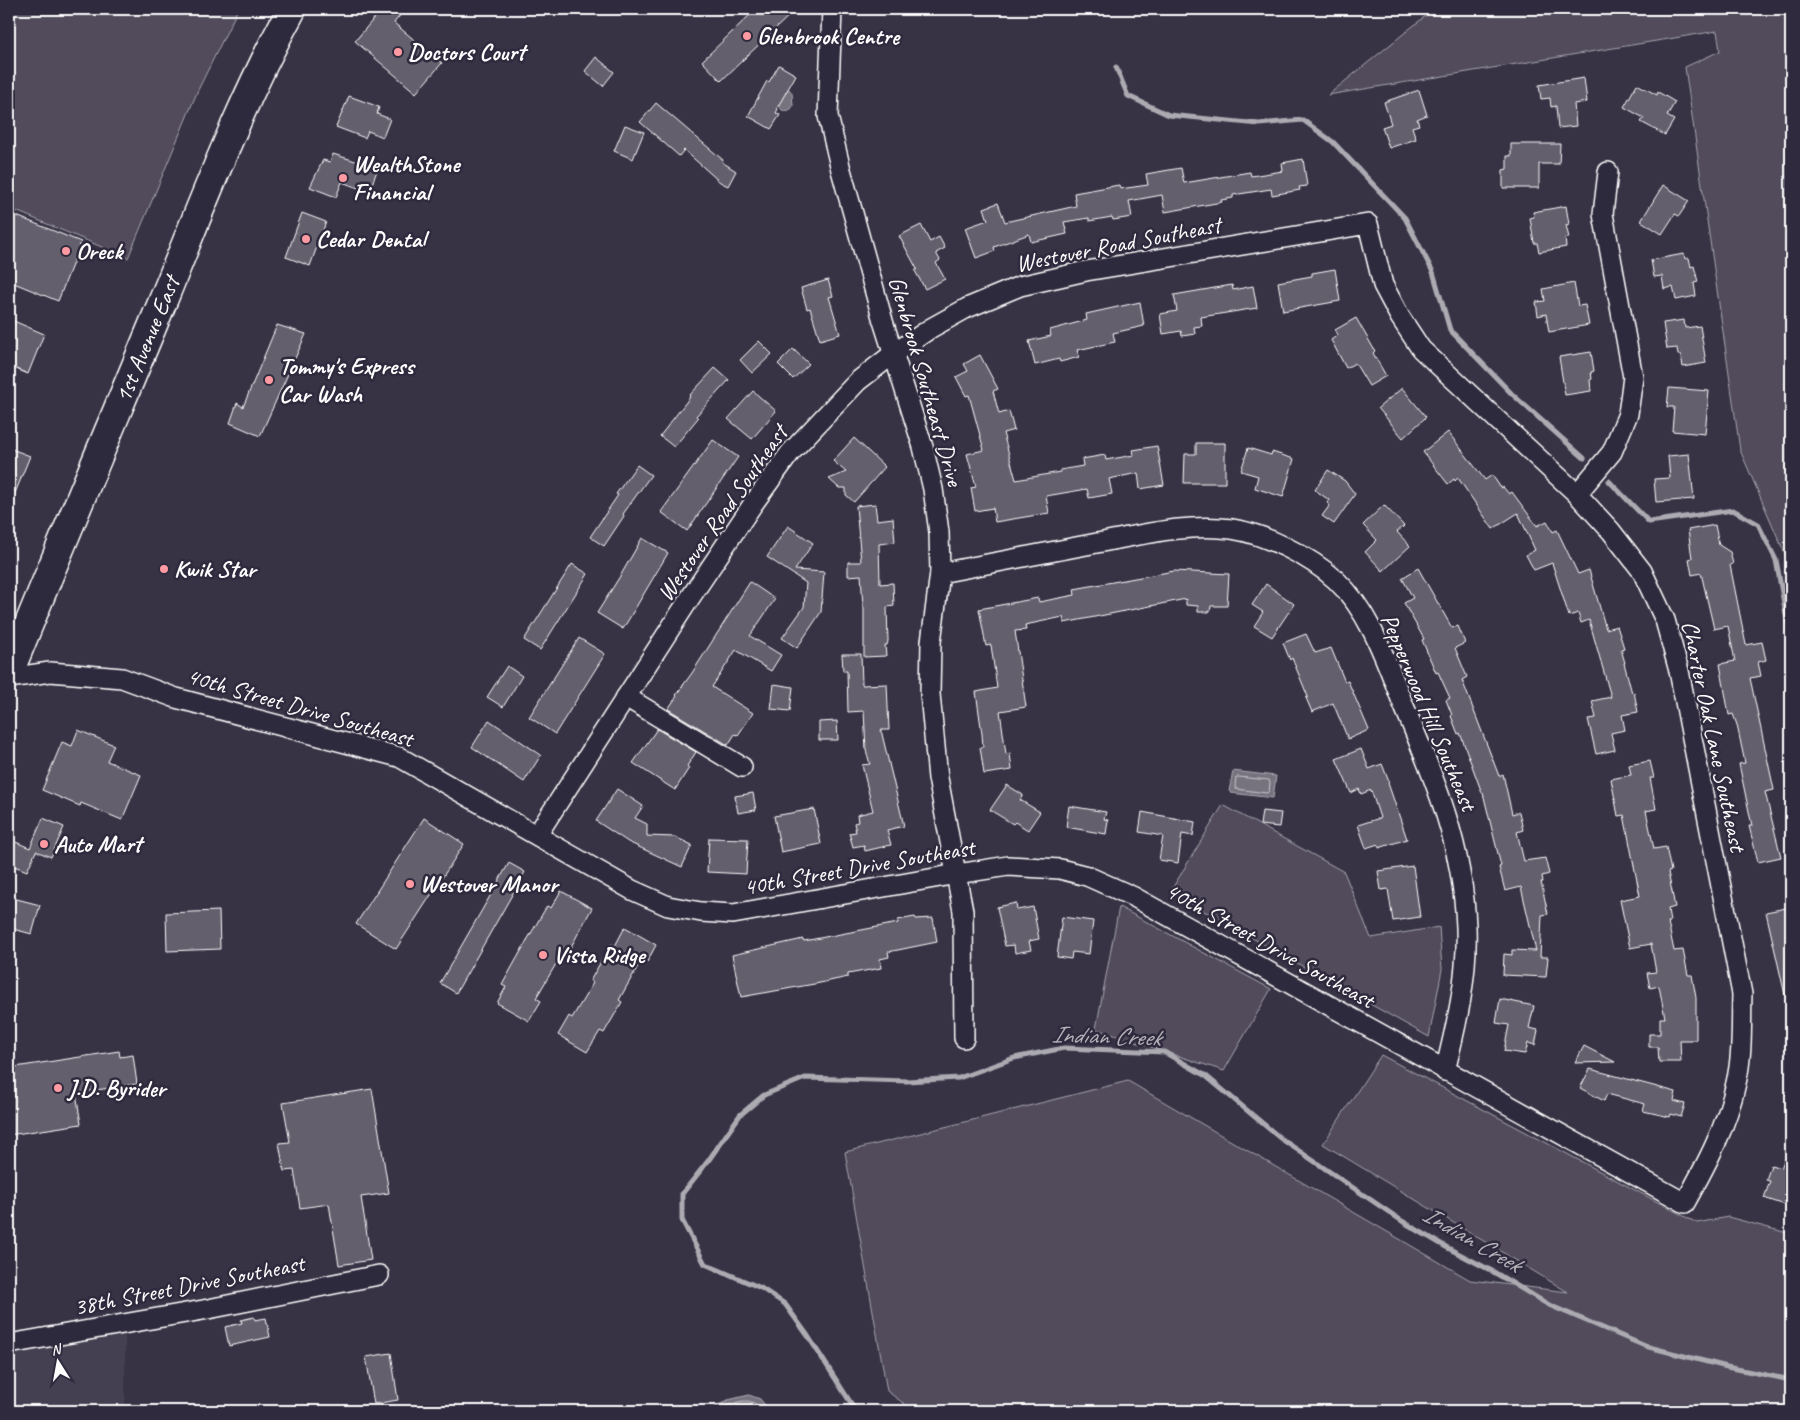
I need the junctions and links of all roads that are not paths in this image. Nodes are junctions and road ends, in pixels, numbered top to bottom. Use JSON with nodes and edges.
{"nodes":[{"id":1,"x":292,"y":9,"type":"edge"},
{"id":2,"x":832,"y":9,"type":"edge"},
{"id":3,"x":1608,"y":172,"type":"dead end"},
{"id":4,"x":1368,"y":224,"type":"joint"},
{"id":5,"x":893,"y":354,"type":"junction"},
{"id":6,"x":1577,"y":494,"type":"junction"},
{"id":7,"x":940,"y":573,"type":"junction"},
{"id":8,"x":9,"y":673,"type":"edge"},
{"id":9,"x":9,"y":678,"type":"edge"},
{"id":10,"x":626,"y":697,"type":"junction"},
{"id":11,"x":742,"y":767,"type":"dead end"},
{"id":12,"x":537,"y":836,"type":"junction"},
{"id":13,"x":957,"y":874,"type":"junction"},
{"id":14,"x":964,"y":1038,"type":"dead end"},
{"id":15,"x":1445,"y":1071,"type":"junction"},
{"id":16,"x":1685,"y":1203,"type":"joint"},
{"id":17,"x":379,"y":1274,"type":"dead end"},
{"id":18,"x":9,"y":1344,"type":"edge"}],
"edges":[{"from":1,"to":8,"type":"main road","name":"1st Avenue East"},
{"from":2,"to":5,"type":"street","name":"Glenbrook Southeast Drive"},
{"from":3,"to":6,"type":"street"},
{"from":4,"to":5,"type":"street","name":"Westover Road Southeast"},
{"from":4,"to":6,"type":"street","name":"Charter Oak Lane Southeast"},
{"from":5,"to":7,"type":"street","name":"Glenbrook Southeast Drive"},
{"from":5,"to":10,"type":"street","name":"Westover Road Southeast"},
{"from":6,"to":16,"type":"street","name":"Charter Oak Lane Southeast"},
{"from":7,"to":13,"type":"street","name":"Glenbrook Southeast Drive"},
{"from":7,"to":15,"type":"street","name":"Pepperwood Hill Southeast"},
{"from":9,"to":12,"type":"street","name":"40th Street Drive Southeast"},
{"from":10,"to":11,"type":"street"},
{"from":10,"to":12,"type":"street","name":"Westover Road Southeast"},
{"from":12,"to":13,"type":"street","name":"40th Street Drive Southeast"},
{"from":13,"to":14,"type":"street","name":"Glenbrook Southeast Drive"},
{"from":13,"to":15,"type":"street","name":"40th Street Drive Southeast"},
{"from":15,"to":16,"type":"street","name":"40th Street Drive Southeast"},
{"from":17,"to":18,"type":"street","name":"38th Street Drive Southeast"}]}
